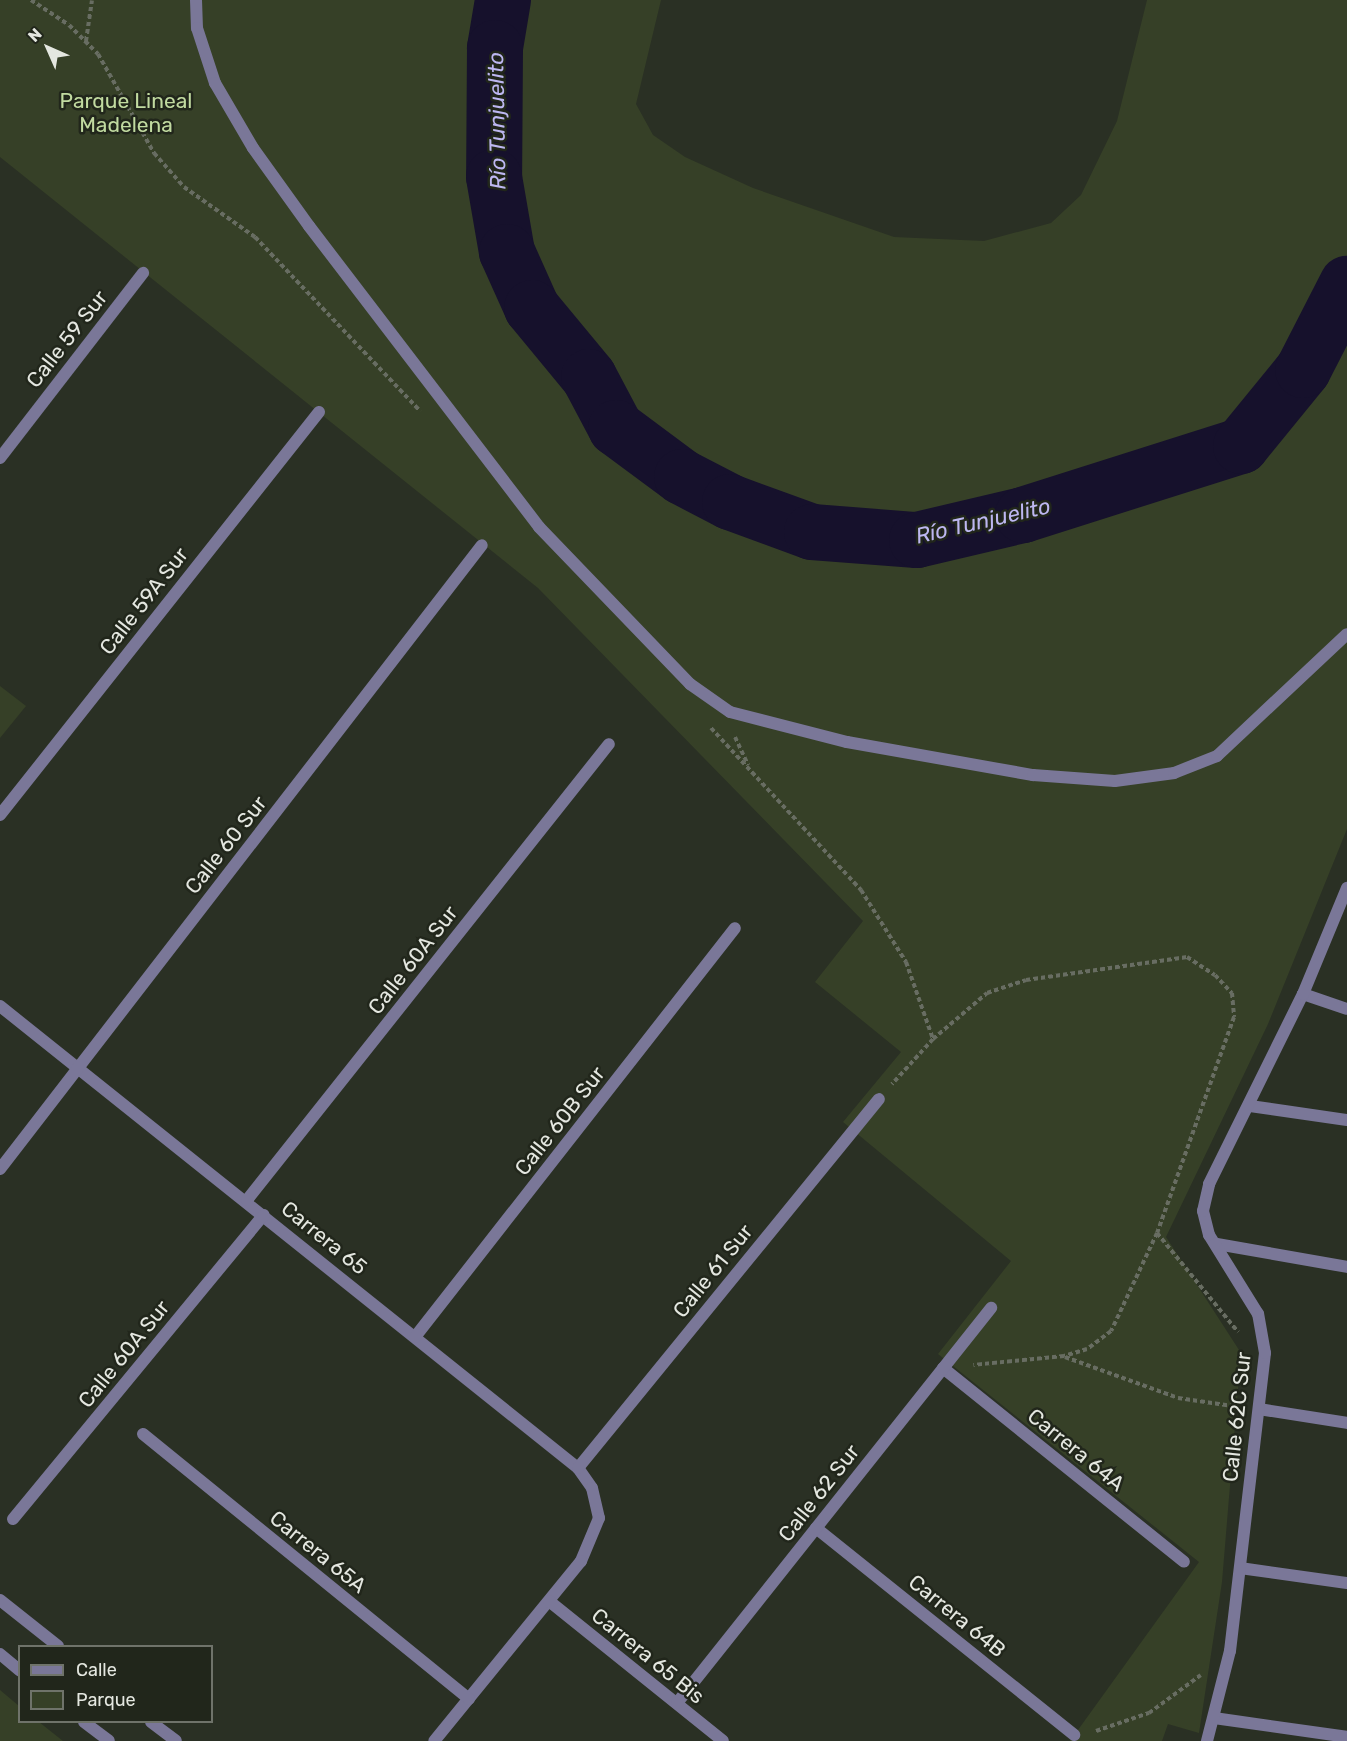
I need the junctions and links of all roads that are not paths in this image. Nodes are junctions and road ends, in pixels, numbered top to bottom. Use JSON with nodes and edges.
{"nodes":[{"id":1,"x":196,"y":0,"type":"edge"},
{"id":2,"x":143,"y":273,"type":"dead end"},
{"id":3,"x":319,"y":412,"type":"dead end"},
{"id":4,"x":0,"y":458,"type":"edge"},
{"id":5,"x":482,"y":545,"type":"dead end"},
{"id":6,"x":1347,"y":634,"type":"edge"},
{"id":7,"x":609,"y":744,"type":"dead end"},
{"id":8,"x":0,"y":814,"type":"edge"},
{"id":9,"x":1347,"y":888,"type":"edge"},
{"id":10,"x":735,"y":928,"type":"dead end"},
{"id":11,"x":1303,"y":994,"type":"junction"},
{"id":12,"x":0,"y":1006,"type":"edge"},
{"id":13,"x":1347,"y":1009,"type":"edge"},
{"id":14,"x":78,"y":1067,"type":"junction"},
{"id":15,"x":879,"y":1099,"type":"dead end"},
{"id":16,"x":1250,"y":1106,"type":"junction"},
{"id":17,"x":1347,"y":1120,"type":"edge"},
{"id":18,"x":0,"y":1169,"type":"edge"},
{"id":19,"x":247,"y":1200,"type":"junction"},
{"id":20,"x":264,"y":1215,"type":"junction"},
{"id":21,"x":1217,"y":1244,"type":"junction"},
{"id":22,"x":1347,"y":1267,"type":"edge"},
{"id":23,"x":991,"y":1308,"type":"dead end"},
{"id":24,"x":415,"y":1337,"type":"junction"},
{"id":25,"x":943,"y":1368,"type":"junction"},
{"id":26,"x":1259,"y":1409,"type":"junction"},
{"id":27,"x":1347,"y":1424,"type":"edge"},
{"id":28,"x":142,"y":1434,"type":"dead end"},
{"id":29,"x":578,"y":1468,"type":"junction"},
{"id":30,"x":13,"y":1519,"type":"dead end"},
{"id":31,"x":816,"y":1528,"type":"junction"},
{"id":32,"x":1184,"y":1562,"type":"dead end"},
{"id":33,"x":1240,"y":1568,"type":"junction"},
{"id":34,"x":1347,"y":1583,"type":"edge"},
{"id":35,"x":549,"y":1601,"type":"junction"},
{"id":36,"x":0,"y":1602,"type":"edge"},
{"id":37,"x":55,"y":1645,"type":"edge"},
{"id":38,"x":0,"y":1654,"type":"edge"},
{"id":39,"x":18,"y":1669,"type":"edge"},
{"id":40,"x":469,"y":1699,"type":"junction"},
{"id":41,"x":677,"y":1703,"type":"junction"},
{"id":42,"x":1214,"y":1718,"type":"junction"},
{"id":43,"x":85,"y":1723,"type":"edge"},
{"id":44,"x":153,"y":1723,"type":"edge"},
{"id":45,"x":1074,"y":1735,"type":"road end"},
{"id":46,"x":1347,"y":1737,"type":"edge"},
{"id":47,"x":109,"y":1741,"type":"edge"},
{"id":48,"x":176,"y":1741,"type":"edge"},
{"id":49,"x":434,"y":1741,"type":"edge"},
{"id":50,"x":723,"y":1741,"type":"edge"},
{"id":51,"x":1207,"y":1741,"type":"edge"}],
"edges":[{"from":1,"to":6,"type":"street"},
{"from":2,"to":4,"type":"street","name":"Calle 59 Sur"},
{"from":3,"to":8,"type":"street","name":"Calle 59A Sur"},
{"from":5,"to":14,"type":"street","name":"Calle 60 Sur"},
{"from":7,"to":19,"type":"street","name":"Calle 60A Sur"},
{"from":9,"to":11,"type":"street","name":"Calle 62C Sur"},
{"from":10,"to":24,"type":"street","name":"Calle 60B Sur"},
{"from":11,"to":13,"type":"street"},
{"from":11,"to":16,"type":"street","name":"Calle 62C Sur"},
{"from":12,"to":14,"type":"street","name":"Carrera 65"},
{"from":14,"to":18,"type":"street","name":"Calle 60 Sur"},
{"from":14,"to":19,"type":"street","name":"Carrera 65"},
{"from":15,"to":29,"type":"street","name":"Calle 61 Sur"},
{"from":16,"to":17,"type":"street"},
{"from":16,"to":21,"type":"street","name":"Calle 62C Sur"},
{"from":19,"to":20,"type":"street","name":"Carrera 65"},
{"from":20,"to":24,"type":"street","name":"Carrera 65"},
{"from":20,"to":30,"type":"street","name":"Calle 60A Sur"},
{"from":21,"to":22,"type":"street"},
{"from":21,"to":26,"type":"street","name":"Calle 62C Sur"},
{"from":23,"to":25,"type":"street","name":"Calle 62 Sur"},
{"from":24,"to":29,"type":"street","name":"Carrera 65"},
{"from":25,"to":31,"type":"street","name":"Calle 62 Sur"},
{"from":25,"to":32,"type":"street","name":"Carrera 64A"},
{"from":26,"to":27,"type":"street"},
{"from":26,"to":33,"type":"street","name":"Calle 62C Sur"},
{"from":28,"to":40,"type":"street","name":"Carrera 65A"},
{"from":29,"to":35,"type":"street","name":"Carrera 65"},
{"from":31,"to":41,"type":"street","name":"Calle 62 Sur"},
{"from":31,"to":45,"type":"street","name":"Carrera 64B"},
{"from":33,"to":34,"type":"street"},
{"from":33,"to":42,"type":"street","name":"Calle 62C Sur"},
{"from":35,"to":40,"type":"street"},
{"from":35,"to":41,"type":"street","name":"Carrera 65 Bis"},
{"from":36,"to":37,"type":"street"},
{"from":38,"to":39,"type":"street"},
{"from":40,"to":49,"type":"street"},
{"from":41,"to":50,"type":"street","name":"Carrera 65 Bis"},
{"from":42,"to":46,"type":"street"},
{"from":42,"to":51,"type":"street","name":"Calle 62C Sur"},
{"from":43,"to":47,"type":"street"},
{"from":44,"to":48,"type":"street"}]}
